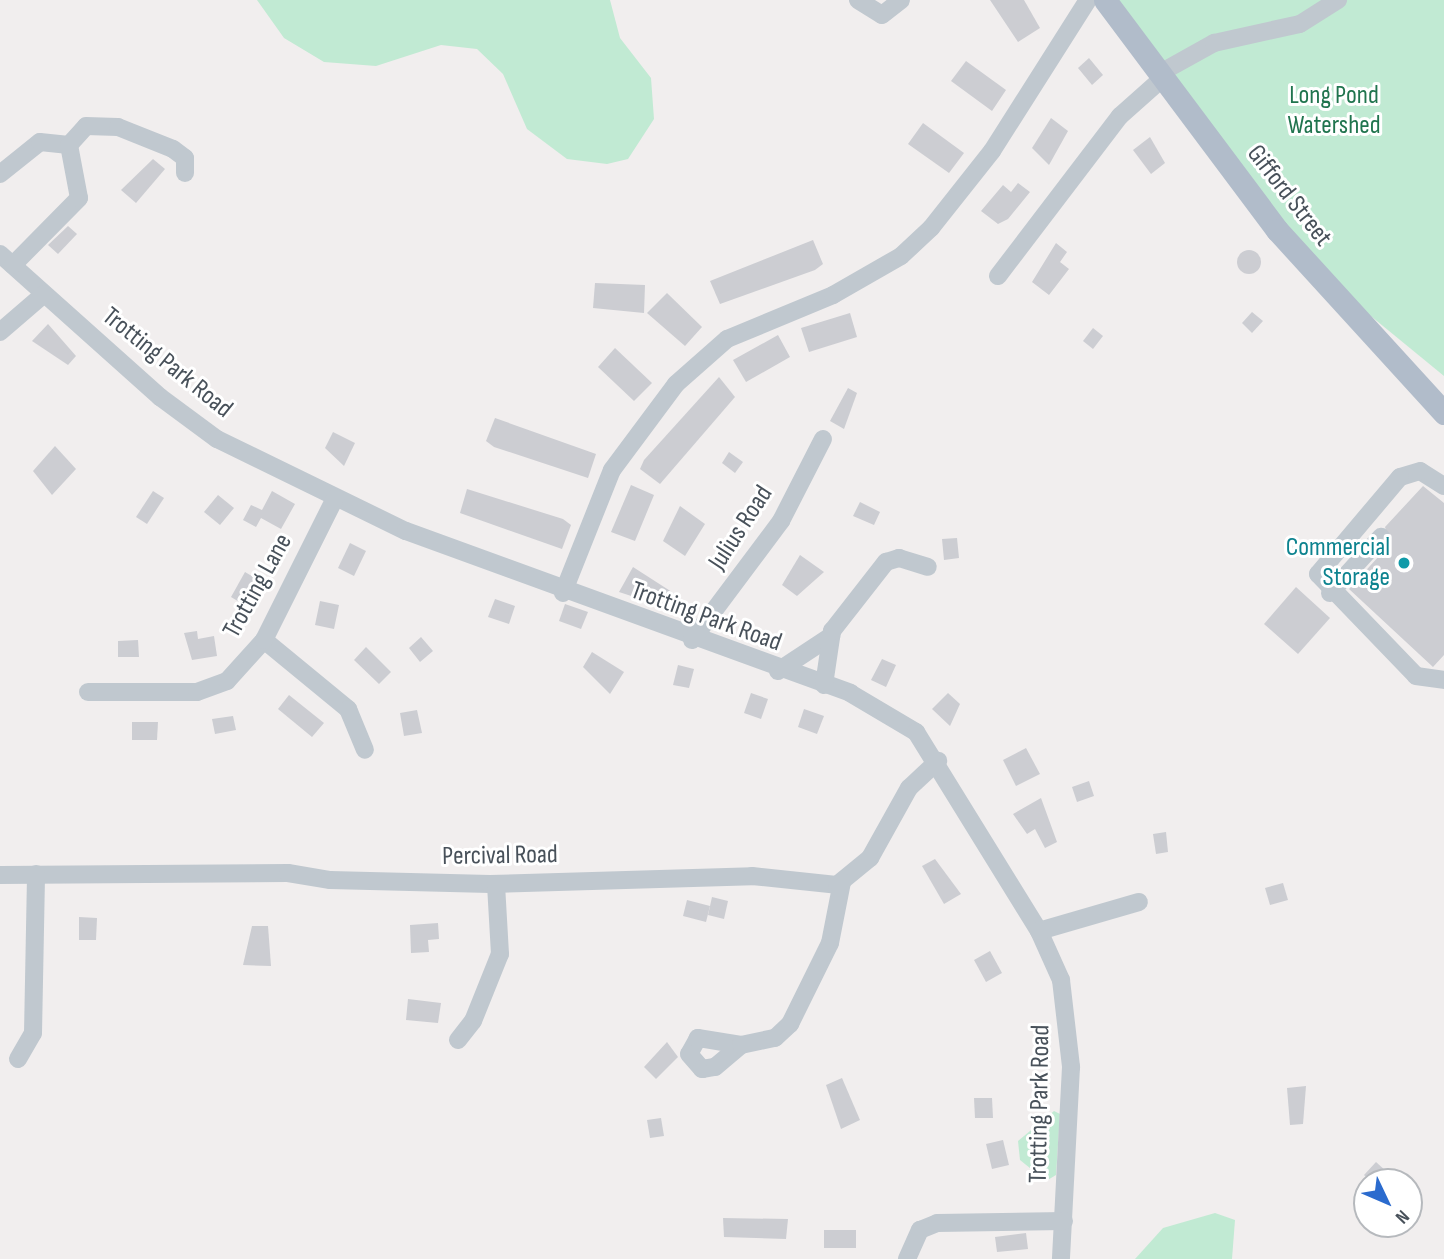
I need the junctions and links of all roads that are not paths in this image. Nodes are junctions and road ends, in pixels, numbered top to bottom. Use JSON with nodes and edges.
{"nodes":[{"id":1,"x":858,"y":0,"type":"edge"},
{"id":2,"x":901,"y":0,"type":"edge"},
{"id":3,"x":1088,"y":0,"type":"edge"},
{"id":4,"x":1105,"y":0,"type":"edge"},
{"id":5,"x":1338,"y":0,"type":"edge"},
{"id":6,"x":1162,"y":75,"type":"junction"},
{"id":7,"x":69,"y":145,"type":"junction"},
{"id":8,"x":184,"y":173,"type":"dead end"},
{"id":9,"x":0,"y":174,"type":"edge"},
{"id":10,"x":4,"y":258,"type":"edge"},
{"id":11,"x":998,"y":276,"type":"dead end"},
{"id":12,"x":44,"y":294,"type":"junction"},
{"id":13,"x":0,"y":332,"type":"edge"},
{"id":14,"x":1444,"y":414,"type":"edge"},
{"id":15,"x":823,"y":439,"type":"dead end"},
{"id":16,"x":1444,"y":486,"type":"edge"},
{"id":17,"x":335,"y":498,"type":"junction"},
{"id":18,"x":1381,"y":537,"type":"dead end"},
{"id":19,"x":928,"y":567,"type":"dead end"},
{"id":20,"x":564,"y":593,"type":"junction"},
{"id":21,"x":1330,"y":593,"type":"junction"},
{"id":22,"x":831,"y":636,"type":"junction"},
{"id":23,"x":264,"y":640,"type":"junction"},
{"id":24,"x":692,"y":640,"type":"junction"},
{"id":25,"x":778,"y":671,"type":"junction"},
{"id":26,"x":1444,"y":680,"type":"edge"},
{"id":27,"x":824,"y":685,"type":"junction"},
{"id":28,"x":88,"y":692,"type":"dead end"},
{"id":29,"x":365,"y":750,"type":"dead end"},
{"id":30,"x":938,"y":761,"type":"junction"},
{"id":31,"x":0,"y":874,"type":"edge"},
{"id":32,"x":36,"y":874,"type":"junction"},
{"id":33,"x":842,"y":883,"type":"junction"},
{"id":34,"x":496,"y":884,"type":"junction"},
{"id":35,"x":1139,"y":902,"type":"dead end"},
{"id":36,"x":1039,"y":931,"type":"junction"},
{"id":37,"x":458,"y":1040,"type":"dead end"},
{"id":38,"x":741,"y":1045,"type":"dead end"},
{"id":39,"x":18,"y":1059,"type":"dead end"},
{"id":40,"x":1064,"y":1221,"type":"junction"},
{"id":41,"x":907,"y":1259,"type":"edge"},
{"id":42,"x":1061,"y":1259,"type":"edge"}],
"edges":[{"from":1,"to":2,"type":"street"},
{"from":3,"to":20,"type":"street"},
{"from":4,"to":6,"type":"main road","name":"Gifford Street"},
{"from":5,"to":6,"type":"street"},
{"from":6,"to":11,"type":"street"},
{"from":6,"to":14,"type":"main road","name":"Gifford Street"},
{"from":7,"to":8,"type":"street"},
{"from":7,"to":9,"type":"street"},
{"from":7,"to":10,"type":"street"},
{"from":10,"to":12,"type":"street","name":"Trotting Park Road"},
{"from":12,"to":13,"type":"street"},
{"from":12,"to":17,"type":"street","name":"Trotting Park Road"},
{"from":15,"to":24,"type":"street","name":"Julius Road"},
{"from":16,"to":21,"type":"street"},
{"from":17,"to":20,"type":"street","name":"Trotting Park Road"},
{"from":17,"to":23,"type":"street","name":"Trotting Lane"},
{"from":18,"to":21,"type":"street"},
{"from":19,"to":22,"type":"street"},
{"from":20,"to":24,"type":"street","name":"Trotting Park Road"},
{"from":21,"to":26,"type":"street"},
{"from":22,"to":25,"type":"street"},
{"from":22,"to":27,"type":"street"},
{"from":23,"to":28,"type":"street","name":"Trotting Lane"},
{"from":23,"to":29,"type":"street"},
{"from":24,"to":25,"type":"street","name":"Trotting Park Road"},
{"from":25,"to":27,"type":"street","name":"Trotting Park Road"},
{"from":27,"to":30,"type":"street","name":"Trotting Park Road"},
{"from":30,"to":33,"type":"street"},
{"from":30,"to":36,"type":"street","name":"Trotting Park Road"},
{"from":31,"to":32,"type":"street","name":"Percival Road"},
{"from":32,"to":34,"type":"street","name":"Percival Road"},
{"from":32,"to":39,"type":"street"},
{"from":33,"to":34,"type":"street","name":"Percival Road"},
{"from":33,"to":38,"type":"street"},
{"from":34,"to":37,"type":"street"},
{"from":35,"to":36,"type":"street"},
{"from":36,"to":40,"type":"street","name":"Trotting Park Road"},
{"from":40,"to":41,"type":"street"},
{"from":40,"to":42,"type":"street","name":"Trotting Park Road"}]}
